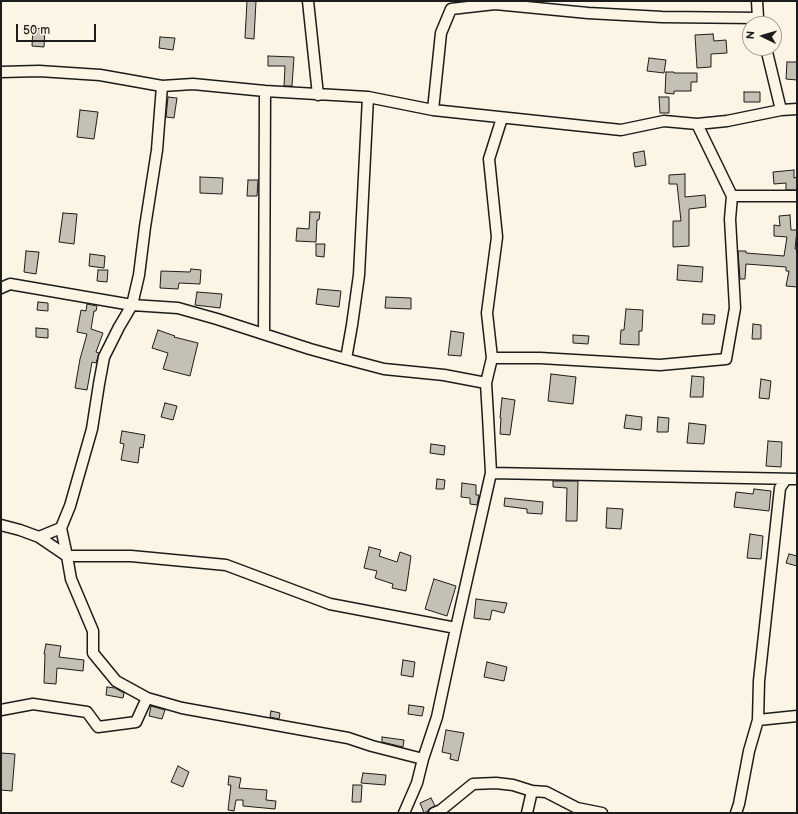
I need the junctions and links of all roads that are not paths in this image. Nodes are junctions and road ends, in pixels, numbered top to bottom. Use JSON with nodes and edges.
{"nodes":[{"id":1,"x":308,"y":1,"type":"edge"},
{"id":2,"x":757,"y":1,"type":"edge"},
{"id":3,"x":758,"y":16,"type":"edge"},
{"id":4,"x":742,"y":20,"type":"edge"},
{"id":5,"x":768,"y":56,"type":"edge"},
{"id":6,"x":1,"y":72,"type":"edge"},
{"id":7,"x":162,"y":86,"type":"junction"},
{"id":8,"x":265,"y":91,"type":"junction"},
{"id":9,"x":318,"y":95,"type":"junction"},
{"id":10,"x":368,"y":97,"type":"junction"},
{"id":11,"x":797,"y":109,"type":"edge"},
{"id":12,"x":433,"y":110,"type":"junction"},
{"id":13,"x":781,"y":110,"type":"junction"},
{"id":14,"x":502,"y":118,"type":"junction"},
{"id":15,"x":697,"y":124,"type":"junction"},
{"id":16,"x":732,"y":196,"type":"junction"},
{"id":17,"x":797,"y":196,"type":"edge"},
{"id":18,"x":1,"y":288,"type":"edge"},
{"id":19,"x":132,"y":305,"type":"junction"},
{"id":20,"x":264,"y":334,"type":"junction"},
{"id":21,"x":492,"y":358,"type":"junction"},
{"id":22,"x":346,"y":360,"type":"junction"},
{"id":23,"x":486,"y":383,"type":"junction"},
{"id":24,"x":491,"y":473,"type":"junction"},
{"id":25,"x":786,"y":479,"type":"junction"},
{"id":26,"x":797,"y":480,"type":"edge"},
{"id":27,"x":1,"y":525,"type":"edge"},
{"id":28,"x":61,"y":528,"type":"junction"},
{"id":29,"x":39,"y":536,"type":"junction"},
{"id":30,"x":68,"y":556,"type":"junction"},
{"id":31,"x":456,"y":628,"type":"junction"},
{"id":32,"x":147,"y":698,"type":"junction"},
{"id":33,"x":1,"y":710,"type":"edge"},
{"id":34,"x":797,"y":716,"type":"edge"},
{"id":35,"x":758,"y":720,"type":"junction"},
{"id":36,"x":423,"y":759,"type":"junction"},
{"id":37,"x":532,"y":791,"type":"junction"},
{"id":38,"x":404,"y":813,"type":"edge"},
{"id":39,"x":434,"y":813,"type":"edge"},
{"id":40,"x":527,"y":813,"type":"edge"},
{"id":41,"x":602,"y":813,"type":"edge"},
{"id":42,"x":736,"y":813,"type":"edge"}],
"edges":[{"from":1,"to":9,"type":"street"},
{"from":2,"to":3,"type":"street"},
{"from":4,"to":12,"type":"street"},
{"from":5,"to":13,"type":"street"},
{"from":6,"to":7,"type":"street"},
{"from":7,"to":8,"type":"street"},
{"from":7,"to":19,"type":"street"},
{"from":8,"to":9,"type":"street"},
{"from":8,"to":20,"type":"street"},
{"from":9,"to":10,"type":"street"},
{"from":10,"to":12,"type":"street"},
{"from":10,"to":22,"type":"street"},
{"from":11,"to":13,"type":"street"},
{"from":12,"to":14,"type":"street"},
{"from":13,"to":15,"type":"street"},
{"from":14,"to":15,"type":"street"},
{"from":14,"to":21,"type":"street"},
{"from":15,"to":16,"type":"street"},
{"from":16,"to":17,"type":"street"},
{"from":16,"to":21,"type":"street"},
{"from":18,"to":19,"type":"street"},
{"from":19,"to":20,"type":"street"},
{"from":19,"to":28,"type":"street"},
{"from":20,"to":22,"type":"street"},
{"from":21,"to":23,"type":"street"},
{"from":22,"to":23,"type":"street"},
{"from":23,"to":24,"type":"street"},
{"from":24,"to":25,"type":"street"},
{"from":24,"to":31,"type":"street"},
{"from":25,"to":26,"type":"street"},
{"from":25,"to":35,"type":"street"},
{"from":27,"to":29,"type":"street"},
{"from":28,"to":29,"type":"street"},
{"from":28,"to":30,"type":"street"},
{"from":29,"to":30,"type":"street"},
{"from":30,"to":31,"type":"street"},
{"from":30,"to":32,"type":"street"},
{"from":31,"to":36,"type":"street"},
{"from":32,"to":33,"type":"street"},
{"from":32,"to":36,"type":"street"},
{"from":34,"to":35,"type":"street"},
{"from":35,"to":42,"type":"street"},
{"from":36,"to":38,"type":"street"},
{"from":37,"to":39,"type":"street"},
{"from":37,"to":40,"type":"street"},
{"from":37,"to":41,"type":"street"}]}
